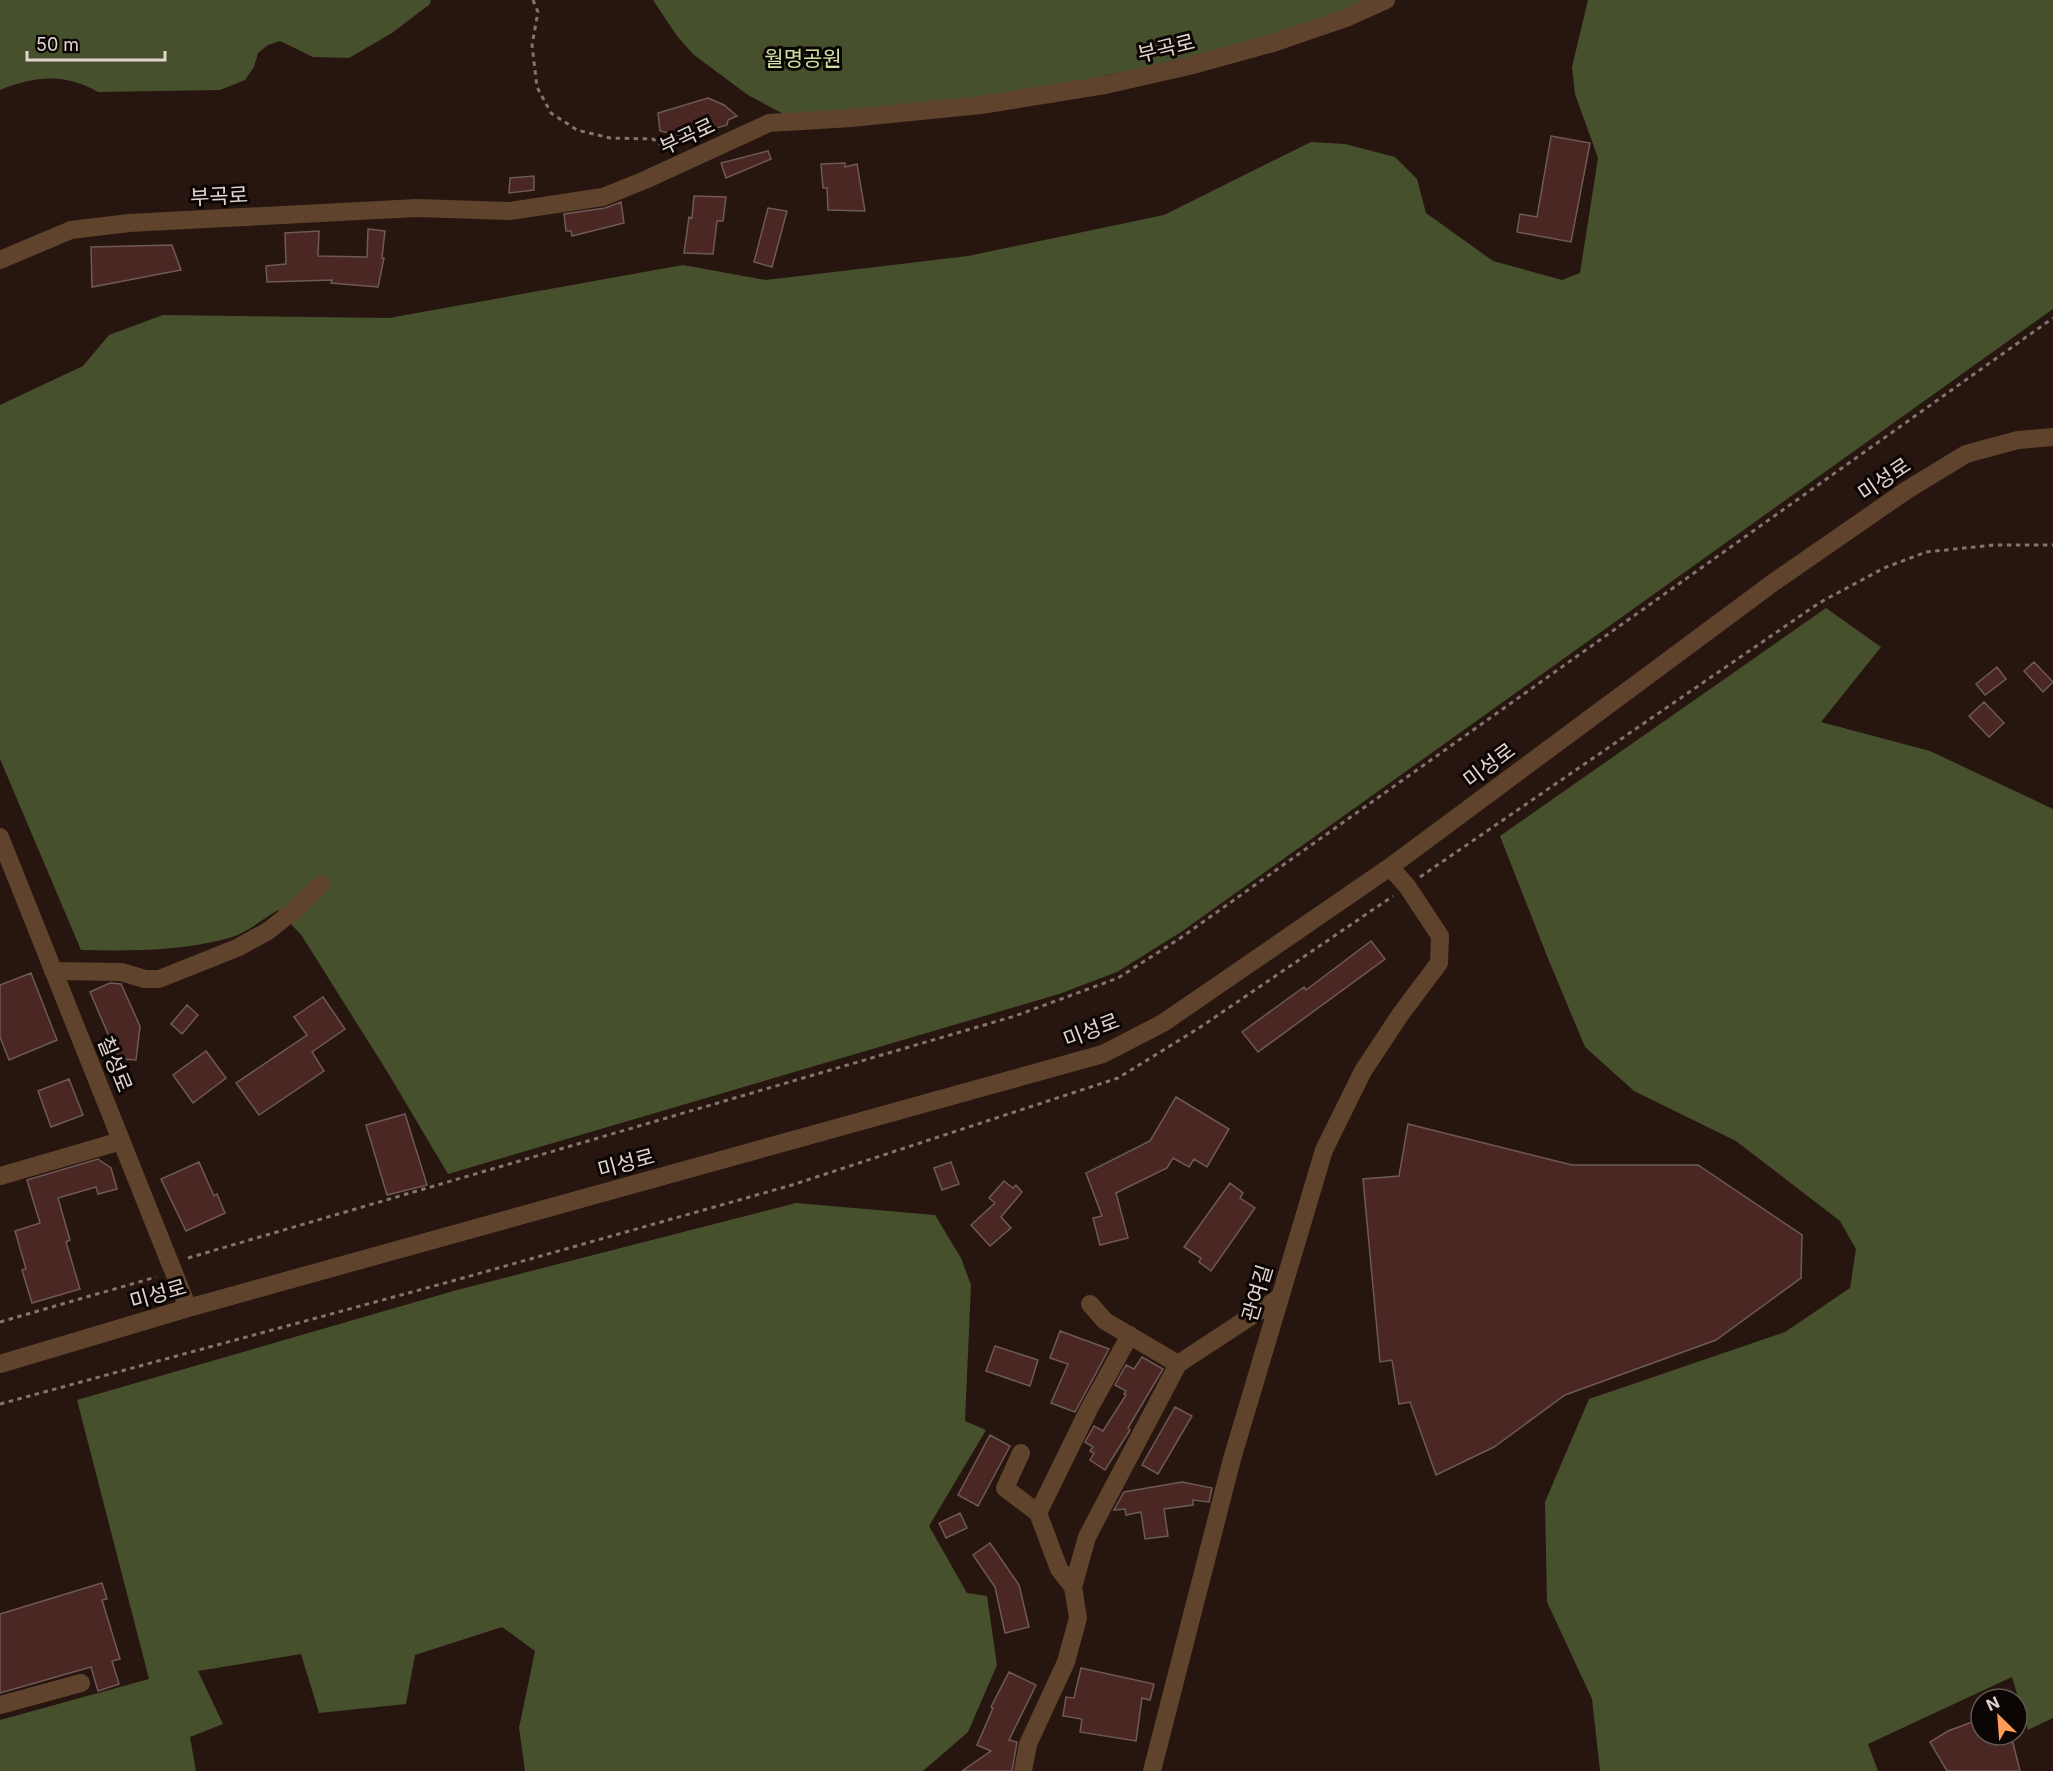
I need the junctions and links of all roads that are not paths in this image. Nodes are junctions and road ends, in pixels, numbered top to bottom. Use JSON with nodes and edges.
{"nodes":[{"id":1,"x":1386,"y":0,"type":"edge"},
{"id":2,"x":0,"y":260,"type":"edge"},
{"id":3,"x":2053,"y":437,"type":"edge"},
{"id":4,"x":0,"y":837,"type":"edge"},
{"id":5,"x":1390,"y":867,"type":"junction"},
{"id":6,"x":321,"y":884,"type":"dead end"},
{"id":7,"x":53,"y":971,"type":"junction"},
{"id":8,"x":121,"y":1141,"type":"junction"},
{"id":9,"x":0,"y":1176,"type":"edge"},
{"id":10,"x":1279,"y":1298,"type":"junction"},
{"id":11,"x":1090,"y":1304,"type":"dead end"},
{"id":12,"x":188,"y":1308,"type":"junction"},
{"id":13,"x":1130,"y":1335,"type":"junction"},
{"id":14,"x":0,"y":1364,"type":"edge"},
{"id":15,"x":1178,"y":1364,"type":"junction"},
{"id":16,"x":1021,"y":1453,"type":"dead end"},
{"id":17,"x":1038,"y":1513,"type":"junction"},
{"id":18,"x":1073,"y":1587,"type":"junction"},
{"id":19,"x":81,"y":1683,"type":"dead end"},
{"id":20,"x":0,"y":1705,"type":"edge"},
{"id":21,"x":1023,"y":1771,"type":"edge"},
{"id":22,"x":1152,"y":1771,"type":"edge"}],
"edges":[{"from":1,"to":2,"type":"street","name":"부곡로"},
{"from":3,"to":5,"type":"street","name":"미성로"},
{"from":4,"to":7,"type":"street","name":"칠성로"},
{"from":5,"to":10,"type":"street","name":"관여길"},
{"from":5,"to":12,"type":"street","name":"미성로"},
{"from":6,"to":7,"type":"street"},
{"from":7,"to":8,"type":"street","name":"칠성로"},
{"from":8,"to":9,"type":"street"},
{"from":8,"to":12,"type":"street","name":"칠성로"},
{"from":10,"to":15,"type":"street"},
{"from":10,"to":22,"type":"street","name":"관여길"},
{"from":11,"to":13,"type":"street"},
{"from":12,"to":14,"type":"street","name":"미성로"},
{"from":13,"to":15,"type":"street"},
{"from":13,"to":17,"type":"street"},
{"from":15,"to":18,"type":"street"},
{"from":16,"to":17,"type":"street"},
{"from":17,"to":18,"type":"street"},
{"from":18,"to":21,"type":"street"},
{"from":19,"to":20,"type":"street"}]}
